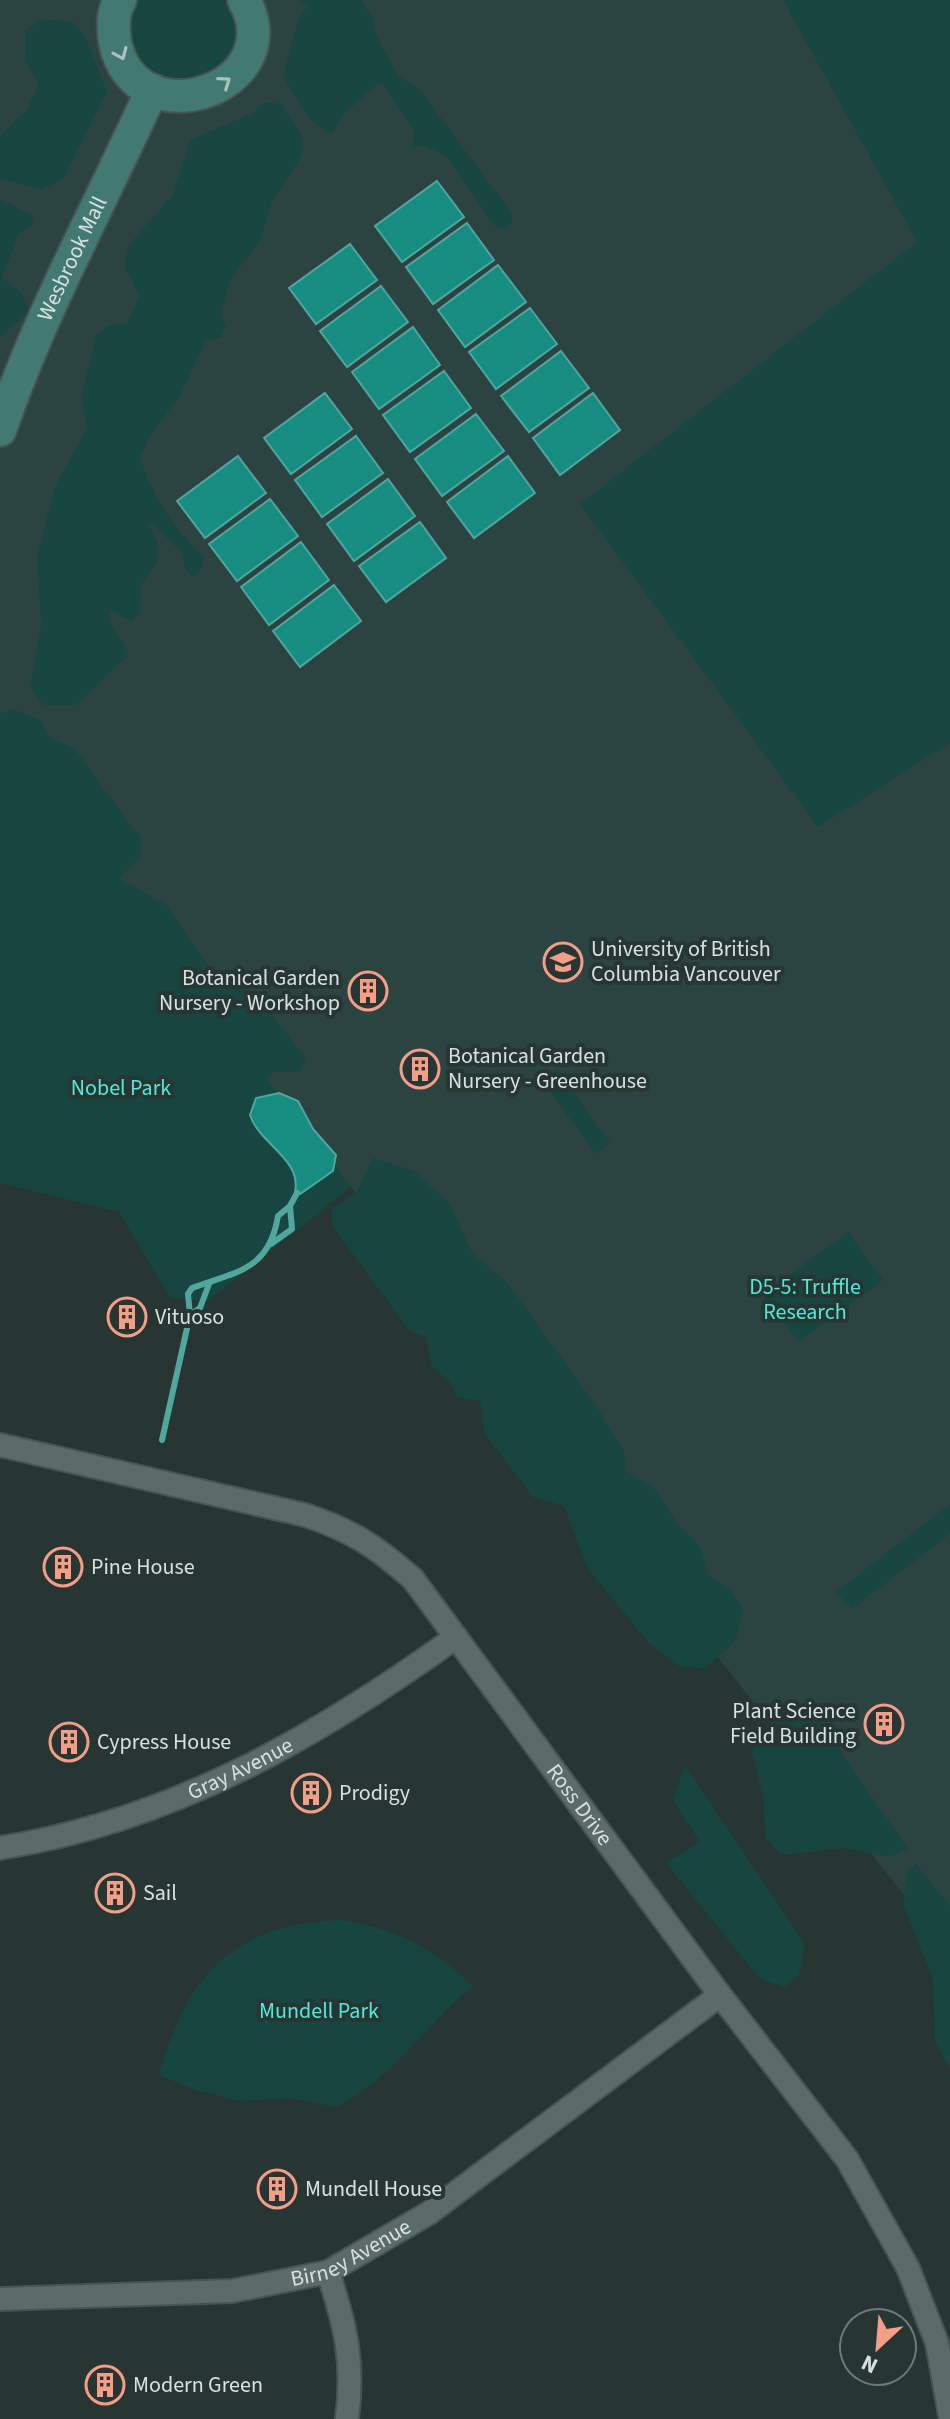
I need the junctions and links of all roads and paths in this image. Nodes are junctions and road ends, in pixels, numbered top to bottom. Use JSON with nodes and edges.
{"nodes":[{"id":1,"x":120,"y":0,"type":"edge"},
{"id":2,"x":251,"y":5,"type":"edge"},
{"id":3,"x":152,"y":90,"type":"junction"},
{"id":4,"x":0,"y":430,"type":"edge"},
{"id":5,"x":0,"y":1445,"type":"edge"},
{"id":6,"x":456,"y":1637,"type":"junction"},
{"id":7,"x":0,"y":1848,"type":"edge"},
{"id":8,"x":720,"y":1995,"type":"junction"},
{"id":9,"x":328,"y":2272,"type":"junction"},
{"id":10,"x":0,"y":2299,"type":"edge"},
{"id":11,"x":950,"y":2415,"type":"edge"},
{"id":12,"x":347,"y":2419,"type":"edge"}],
"edges":[{"from":1,"to":3,"type":"street","one_way":true},
{"from":3,"to":2,"type":"street","one_way":true},
{"from":3,"to":4,"type":"street","name":"Wesbrook Mall"},
{"from":5,"to":6,"type":"street","name":"Ross Drive"},
{"from":6,"to":7,"type":"street","name":"Gray Avenue"},
{"from":6,"to":8,"type":"street","name":"Ross Drive"},
{"from":8,"to":9,"type":"street","name":"Birney Avenue"},
{"from":8,"to":11,"type":"street","name":"Ross Drive"},
{"from":9,"to":10,"type":"street","name":"Birney Avenue"},
{"from":9,"to":12,"type":"street"}]}
